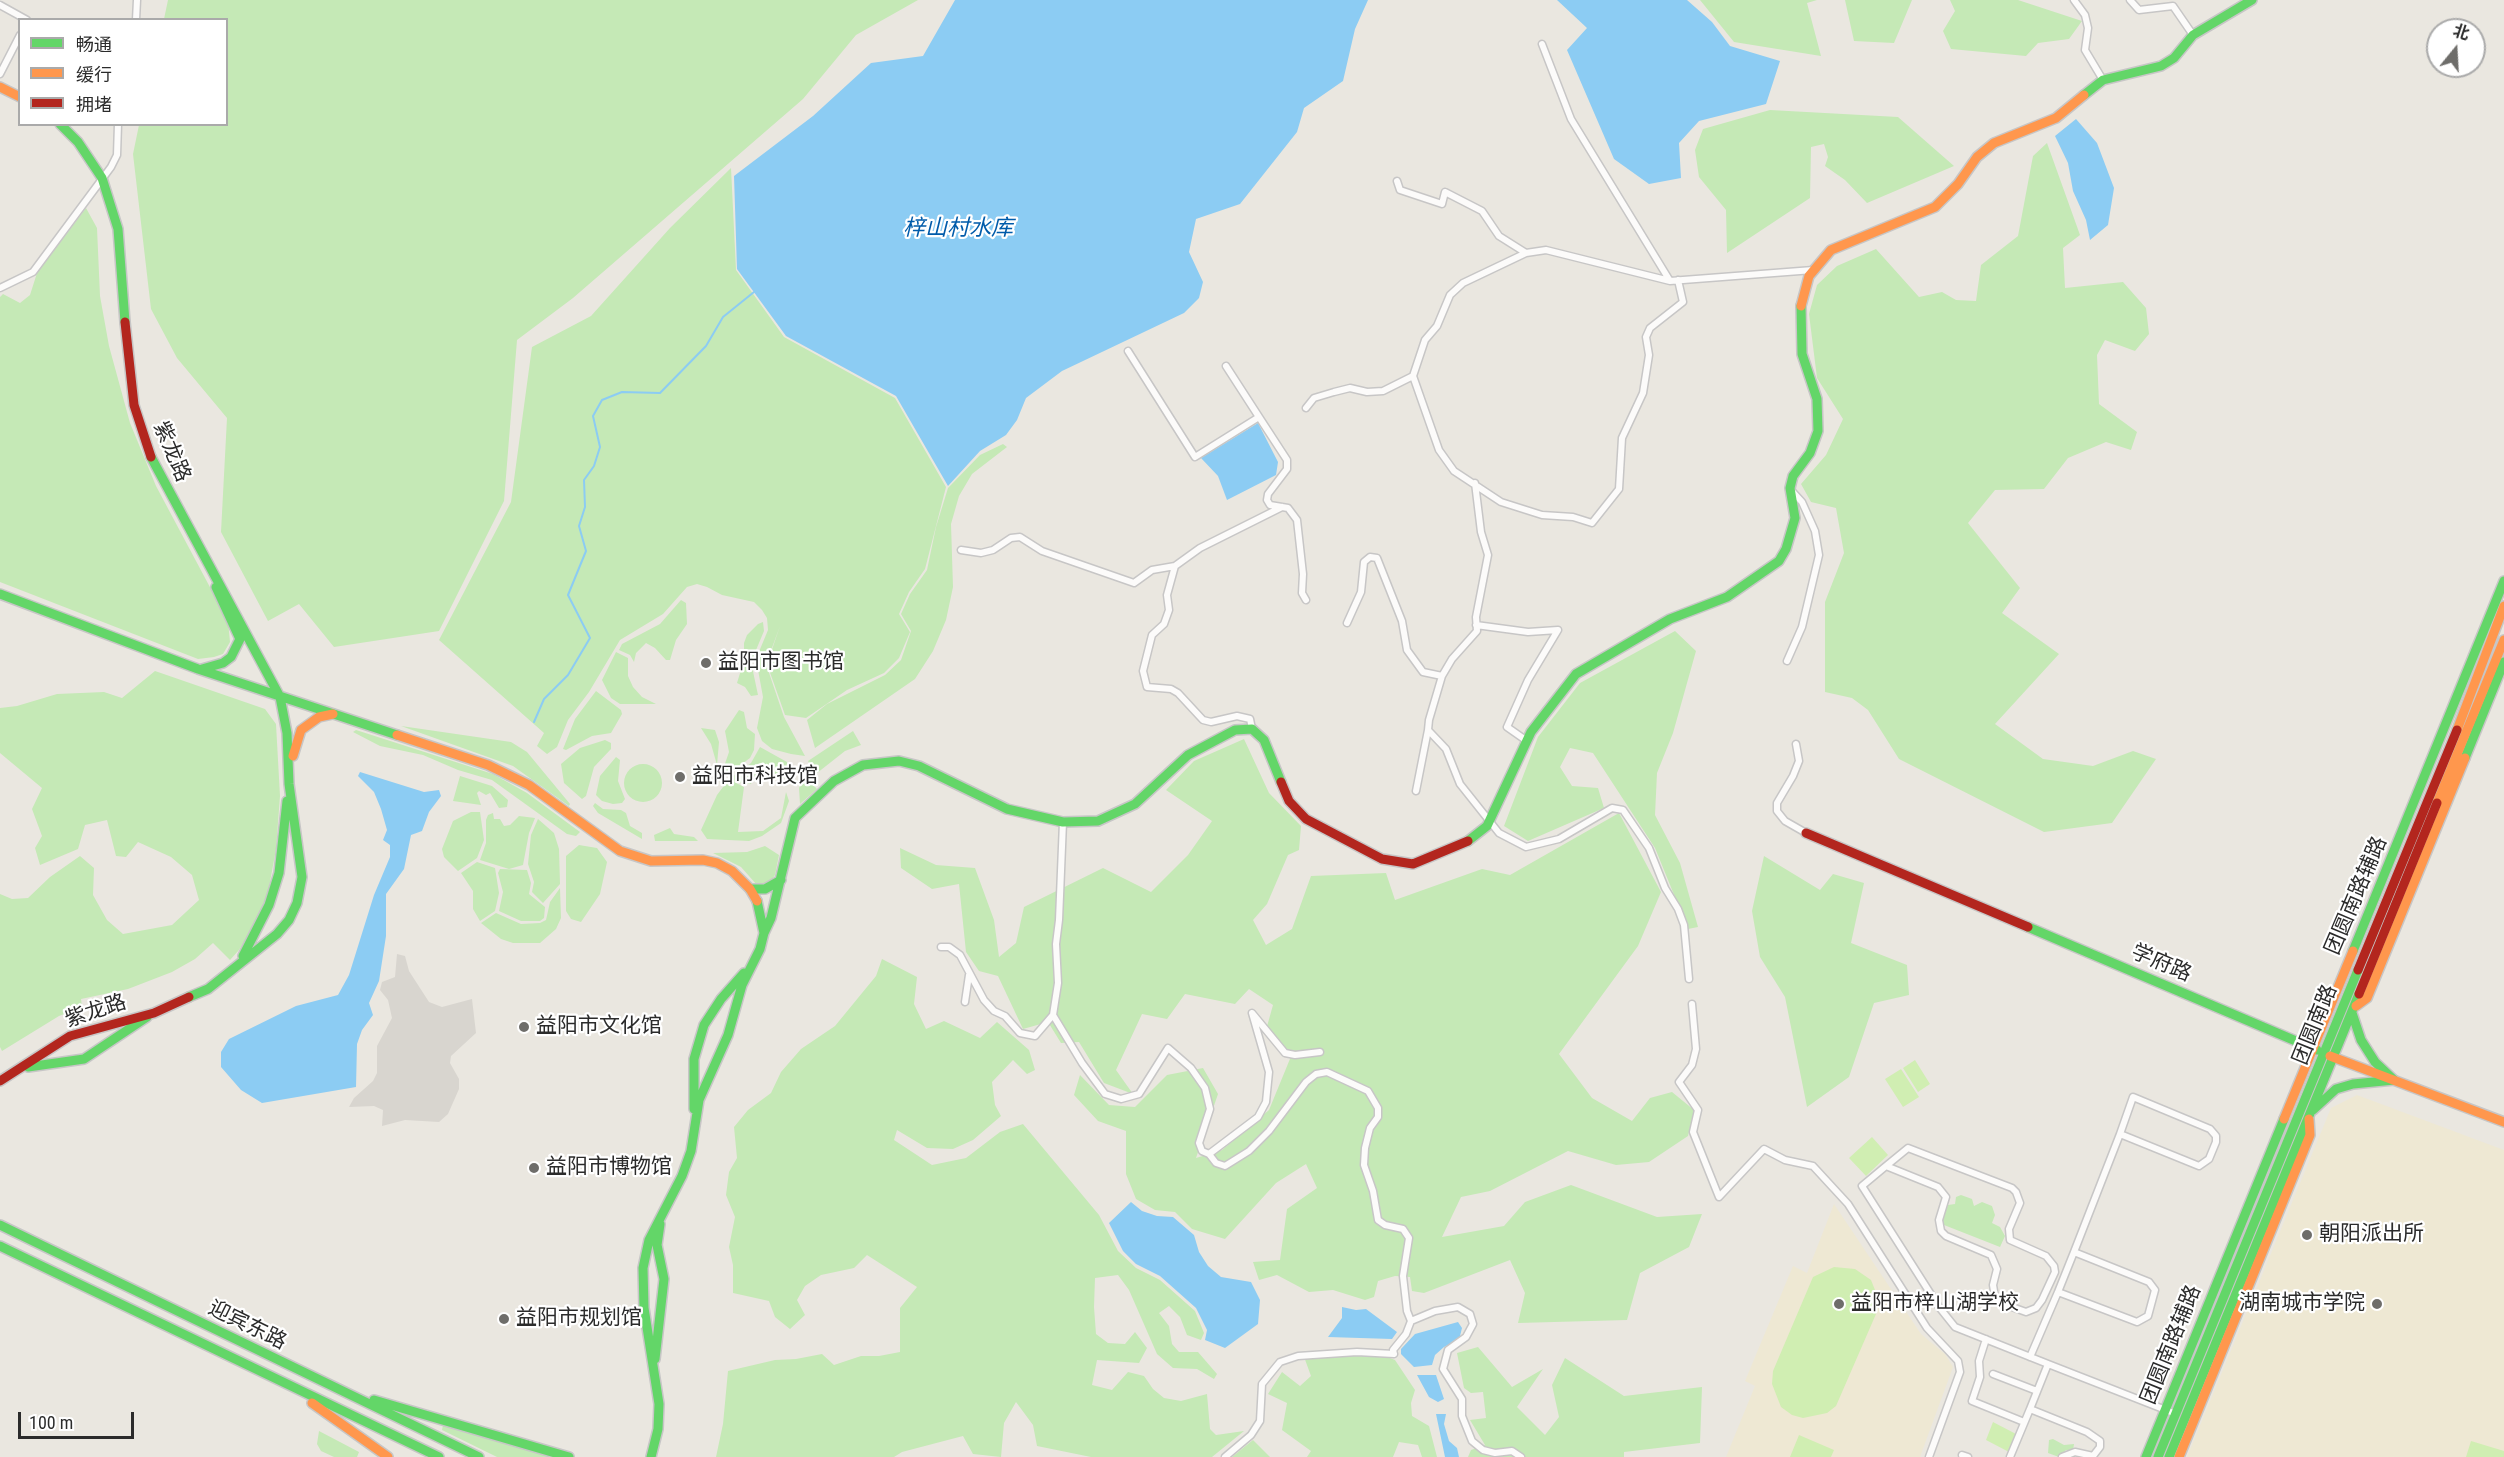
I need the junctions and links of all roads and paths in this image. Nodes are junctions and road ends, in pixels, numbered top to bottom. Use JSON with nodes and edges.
{"nodes":[{"id":1,"x":137,"y":0,"type":"edge"},
{"id":2,"x":2074,"y":0,"type":"edge"},
{"id":3,"x":2130,"y":0,"type":"edge"},
{"id":4,"x":2252,"y":0,"type":"edge"},
{"id":5,"x":2172,"y":3,"type":"edge"},
{"id":6,"x":0,"y":5,"type":"edge"},
{"id":7,"x":27,"y":18,"type":"edge"},
{"id":8,"x":136,"y":18,"type":"edge"},
{"id":9,"x":2193,"y":34,"type":"junction"},
{"id":10,"x":18,"y":39,"type":"edge"},
{"id":11,"x":1542,"y":44,"type":"dead end"},
{"id":12,"x":0,"y":75,"type":"edge"},
{"id":13,"x":2103,"y":80,"type":"junction"},
{"id":14,"x":0,"y":87,"type":"edge"},
{"id":15,"x":18,"y":96,"type":"edge"},
{"id":16,"x":62,"y":126,"type":"edge"},
{"id":17,"x":118,"y":126,"type":"edge"},
{"id":18,"x":102,"y":178,"type":"junction"},
{"id":19,"x":1397,"y":181,"type":"dead end"},
{"id":20,"x":1526,"y":253,"type":"junction"},
{"id":21,"x":1814,"y":270,"type":"junction"},
{"id":22,"x":1678,"y":280,"type":"junction"},
{"id":23,"x":1670,"y":281,"type":"junction"},
{"id":24,"x":0,"y":288,"type":"edge"},
{"id":25,"x":1128,"y":351,"type":"dead end"},
{"id":26,"x":1226,"y":366,"type":"dead end"},
{"id":27,"x":1413,"y":376,"type":"junction"},
{"id":28,"x":1306,"y":408,"type":"dead end"},
{"id":29,"x":1259,"y":417,"type":"junction"},
{"id":30,"x":1475,"y":483,"type":"junction"},
{"id":31,"x":1790,"y":488,"type":"junction"},
{"id":32,"x":1282,"y":507,"type":"junction"},
{"id":33,"x":961,"y":550,"type":"dead end"},
{"id":34,"x":208,"y":565,"type":"junction"},
{"id":35,"x":1175,"y":566,"type":"junction"},
{"id":36,"x":2504,"y":581,"type":"edge"},
{"id":37,"x":0,"y":594,"type":"edge"},
{"id":38,"x":1306,"y":600,"type":"dead end"},
{"id":39,"x":2504,"y":606,"type":"edge"},
{"id":40,"x":1347,"y":623,"type":"dead end"},
{"id":41,"x":1476,"y":625,"type":"junction"},
{"id":42,"x":2504,"y":640,"type":"edge"},
{"id":43,"x":1787,"y":661,"type":"dead end"},
{"id":44,"x":2504,"y":662,"type":"edge"},
{"id":45,"x":198,"y":669,"type":"junction"},
{"id":46,"x":1442,"y":676,"type":"junction"},
{"id":47,"x":280,"y":696,"type":"junction"},
{"id":48,"x":333,"y":714,"type":"junction"},
{"id":49,"x":1252,"y":729,"type":"junction"},
{"id":50,"x":1428,"y":730,"type":"junction"},
{"id":51,"x":1527,"y":741,"type":"junction"},
{"id":52,"x":1796,"y":744,"type":"dead end"},
{"id":53,"x":289,"y":784,"type":"junction"},
{"id":54,"x":1416,"y":791,"type":"dead end"},
{"id":55,"x":292,"y":809,"type":"junction"},
{"id":56,"x":1491,"y":819,"type":"junction"},
{"id":57,"x":1063,"y":822,"type":"junction"},
{"id":58,"x":1806,"y":832,"type":"joint"},
{"id":59,"x":781,"y":880,"type":"junction"},
{"id":60,"x":750,"y":889,"type":"junction"},
{"id":61,"x":764,"y":933,"type":"junction"},
{"id":62,"x":941,"y":947,"type":"dead end"},
{"id":63,"x":239,"y":963,"type":"junction"},
{"id":64,"x":751,"y":968,"type":"junction"},
{"id":65,"x":969,"y":974,"type":"junction"},
{"id":66,"x":1689,"y":979,"type":"dead end"},
{"id":67,"x":965,"y":1002,"type":"dead end"},
{"id":68,"x":1692,"y":1004,"type":"dead end"},
{"id":69,"x":2353,"y":1010,"type":"junction"},
{"id":70,"x":154,"y":1013,"type":"junction"},
{"id":71,"x":1053,"y":1015,"type":"junction"},
{"id":72,"x":2313,"y":1048,"type":"junction"},
{"id":73,"x":1320,"y":1052,"type":"dead end"},
{"id":74,"x":2324,"y":1053,"type":"junction"},
{"id":75,"x":2334,"y":1058,"type":"junction"},
{"id":76,"x":19,"y":1069,"type":"junction"},
{"id":77,"x":2394,"y":1080,"type":"junction"},
{"id":78,"x":0,"y":1081,"type":"edge"},
{"id":79,"x":2310,"y":1114,"type":"junction"},
{"id":80,"x":695,"y":1120,"type":"junction"},
{"id":81,"x":2504,"y":1122,"type":"edge"},
{"id":82,"x":2120,"y":1134,"type":"junction"},
{"id":83,"x":1209,"y":1154,"type":"junction"},
{"id":84,"x":1886,"y":1166,"type":"junction"},
{"id":85,"x":662,"y":1213,"type":"junction"},
{"id":86,"x":0,"y":1225,"type":"edge"},
{"id":87,"x":0,"y":1246,"type":"edge"},
{"id":88,"x":2074,"y":1252,"type":"junction"},
{"id":89,"x":2058,"y":1292,"type":"junction"},
{"id":90,"x":1411,"y":1321,"type":"junction"},
{"id":91,"x":1986,"y":1340,"type":"junction"},
{"id":92,"x":2030,"y":1357,"type":"junction"},
{"id":93,"x":2048,"y":1364,"type":"junction"},
{"id":94,"x":1993,"y":1374,"type":"dead end"},
{"id":95,"x":285,"y":1383,"type":"junction"},
{"id":96,"x":655,"y":1384,"type":"junction"},
{"id":97,"x":330,"y":1387,"type":"junction"},
{"id":98,"x":2037,"y":1391,"type":"junction"},
{"id":99,"x":2030,"y":1409,"type":"junction"},
{"id":100,"x":2165,"y":1410,"type":"junction"},
{"id":101,"x":2176,"y":1414,"type":"junction"},
{"id":102,"x":2024,"y":1422,"type":"junction"},
{"id":103,"x":550,"y":1451,"type":"junction"},
{"id":104,"x":388,"y":1457,"type":"edge"},
{"id":105,"x":439,"y":1457,"type":"edge"},
{"id":106,"x":478,"y":1457,"type":"edge"},
{"id":107,"x":563,"y":1457,"type":"edge"},
{"id":108,"x":569,"y":1457,"type":"edge"},
{"id":109,"x":651,"y":1457,"type":"edge"},
{"id":110,"x":1225,"y":1457,"type":"edge"},
{"id":111,"x":1521,"y":1457,"type":"edge"},
{"id":112,"x":1929,"y":1457,"type":"edge"},
{"id":113,"x":2010,"y":1457,"type":"edge"},
{"id":114,"x":2062,"y":1457,"type":"edge"},
{"id":115,"x":2146,"y":1457,"type":"edge"},
{"id":116,"x":2158,"y":1457,"type":"edge"},
{"id":117,"x":2169,"y":1457,"type":"edge"},
{"id":118,"x":2179,"y":1457,"type":"edge"}],
"edges":[{"from":1,"to":8,"type":"street"},
{"from":2,"to":13,"type":"street"},
{"from":3,"to":5,"type":"street"},
{"from":4,"to":9,"type":"main road"},
{"from":5,"to":9,"type":"street"},
{"from":6,"to":7,"type":"street"},
{"from":9,"to":13,"type":"main road"},
{"from":10,"to":12,"type":"street"},
{"from":11,"to":23,"type":"street"},
{"from":13,"to":21,"type":"main road"},
{"from":14,"to":15,"type":"main road"},
{"from":16,"to":18,"type":"main road","name":"紫龙路"},
{"from":17,"to":18,"type":"street"},
{"from":18,"to":24,"type":"street"},
{"from":18,"to":34,"type":"main road","name":"紫龙路"},
{"from":19,"to":20,"type":"street"},
{"from":20,"to":23,"type":"street"},
{"from":20,"to":27,"type":"street"},
{"from":21,"to":22,"type":"street"},
{"from":21,"to":31,"type":"main road"},
{"from":22,"to":23,"type":"street"},
{"from":22,"to":30,"type":"street"},
{"from":25,"to":29,"type":"street"},
{"from":26,"to":29,"type":"street"},
{"from":27,"to":28,"type":"street"},
{"from":27,"to":30,"type":"street"},
{"from":29,"to":32,"type":"street"},
{"from":30,"to":41,"type":"street"},
{"from":31,"to":43,"type":"street"},
{"from":31,"to":51,"type":"main road"},
{"from":32,"to":35,"type":"street"},
{"from":32,"to":38,"type":"street"},
{"from":33,"to":35,"type":"street"},
{"from":34,"to":45,"type":"main road"},
{"from":34,"to":47,"type":"main road","name":"紫龙路"},
{"from":35,"to":49,"type":"street"},
{"from":36,"to":72,"type":"main road","name":"团圆南路辅路"},
{"from":37,"to":45,"type":"main road"},
{"from":39,"to":74,"type":"main road","name":"团圆南路"},
{"from":40,"to":46,"type":"street"},
{"from":41,"to":46,"type":"street"},
{"from":41,"to":51,"type":"street"},
{"from":42,"to":69,"type":"main road","name":"团圆南路"},
{"from":44,"to":69,"type":"main road"},
{"from":45,"to":47,"type":"main road"},
{"from":46,"to":50,"type":"street"},
{"from":47,"to":48,"type":"main road"},
{"from":47,"to":53,"type":"main road","name":"紫龙路"},
{"from":48,"to":55,"type":"main road"},
{"from":48,"to":60,"type":"main road"},
{"from":49,"to":56,"type":"main road"},
{"from":49,"to":57,"type":"main road"},
{"from":50,"to":54,"type":"street"},
{"from":50,"to":56,"type":"street"},
{"from":51,"to":56,"type":"main road"},
{"from":52,"to":58,"type":"street"},
{"from":53,"to":55,"type":"main road","name":"紫龙路"},
{"from":53,"to":63,"type":"main road","name":"紫龙路"},
{"from":55,"to":63,"type":"main road","name":"紫龙路"},
{"from":56,"to":66,"type":"street"},
{"from":57,"to":59,"type":"main road"},
{"from":57,"to":71,"type":"street"},
{"from":58,"to":72,"type":"main road","name":"学府路"},
{"from":59,"to":60,"type":"main road"},
{"from":59,"to":61,"type":"main road"},
{"from":60,"to":61,"type":"main road"},
{"from":61,"to":64,"type":"main road"},
{"from":62,"to":65,"type":"street"},
{"from":63,"to":70,"type":"main road","name":"紫龙路"},
{"from":64,"to":80,"type":"main road"},
{"from":64,"to":80,"type":"main road"},
{"from":65,"to":67,"type":"street"},
{"from":65,"to":71,"type":"street"},
{"from":68,"to":112,"type":"street"},
{"from":69,"to":75,"type":"main road","name":"团圆南路"},
{"from":69,"to":77,"type":"main road"},
{"from":70,"to":76,"type":"main road","name":"紫龙路"},
{"from":70,"to":76,"type":"main road","name":"紫龙路"},
{"from":71,"to":83,"type":"street"},
{"from":72,"to":74,"type":"main road","name":"学府路"},
{"from":72,"to":100,"type":"main road","name":"团圆南路辅路"},
{"from":73,"to":83,"type":"street"},
{"from":74,"to":75,"type":"main road","name":"学府路"},
{"from":74,"to":101,"type":"main road","name":"团圆南路"},
{"from":75,"to":77,"type":"main road","name":"学府路"},
{"from":75,"to":79,"type":"main road","name":"团圆南路"},
{"from":76,"to":78,"type":"main road","name":"紫龙路"},
{"from":77,"to":79,"type":"main road"},
{"from":77,"to":81,"type":"main road","name":"学府路"},
{"from":79,"to":117,"type":"main road","name":"团圆南路"},
{"from":79,"to":118,"type":"main road"},
{"from":80,"to":85,"type":"main road"},
{"from":82,"to":82,"type":"street"},
{"from":82,"to":88,"type":"street"},
{"from":83,"to":90,"type":"street"},
{"from":84,"to":84,"type":"street"},
{"from":84,"to":91,"type":"street"},
{"from":85,"to":96,"type":"main road"},
{"from":85,"to":96,"type":"main road"},
{"from":86,"to":97,"type":"main road","name":"迎宾东路"},
{"from":87,"to":95,"type":"main road","name":"迎宾东路"},
{"from":88,"to":89,"type":"street"},
{"from":88,"to":89,"type":"street"},
{"from":89,"to":92,"type":"street"},
{"from":90,"to":110,"type":"street"},
{"from":90,"to":111,"type":"street"},
{"from":91,"to":92,"type":"street"},
{"from":91,"to":102,"type":"street"},
{"from":92,"to":93,"type":"street"},
{"from":93,"to":98,"type":"street"},
{"from":93,"to":100,"type":"street"},
{"from":94,"to":98,"type":"street"},
{"from":95,"to":104,"type":"main road"},
{"from":95,"to":105,"type":"main road","name":"迎宾东路"},
{"from":96,"to":109,"type":"main road"},
{"from":97,"to":103,"type":"main road"},
{"from":97,"to":106,"type":"main road","name":"迎宾东路"},
{"from":98,"to":99,"type":"street"},
{"from":99,"to":102,"type":"street"},
{"from":99,"to":114,"type":"street"},
{"from":100,"to":101,"type":"street"},
{"from":100,"to":115,"type":"main road","name":"团圆南路辅路"},
{"from":101,"to":116,"type":"main road","name":"团圆南路"},
{"from":102,"to":113,"type":"street"},
{"from":103,"to":107,"type":"main road"},
{"from":103,"to":108,"type":"main road"}]}
